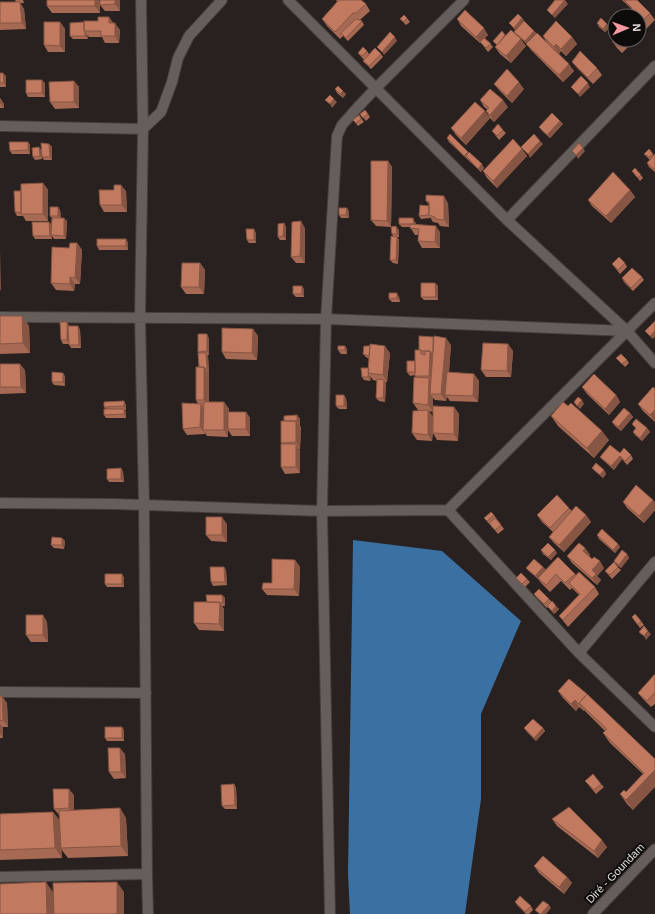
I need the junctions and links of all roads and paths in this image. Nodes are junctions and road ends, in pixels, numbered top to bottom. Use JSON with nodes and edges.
{"nodes":[{"id":1,"x":141,"y":0,"type":"edge"},
{"id":2,"x":222,"y":0,"type":"edge"},
{"id":3,"x":288,"y":0,"type":"edge"},
{"id":4,"x":464,"y":0,"type":"edge"},
{"id":5,"x":655,"y":66,"type":"edge"},
{"id":6,"x":376,"y":88,"type":"junction"},
{"id":7,"x":0,"y":126,"type":"edge"},
{"id":8,"x":143,"y":129,"type":"junction"},
{"id":9,"x":507,"y":220,"type":"junction"},
{"id":10,"x":655,"y":303,"type":"edge"},
{"id":11,"x":0,"y":317,"type":"edge"},
{"id":12,"x":140,"y":318,"type":"junction"},
{"id":13,"x":326,"y":319,"type":"junction"},
{"id":14,"x":627,"y":331,"type":"junction"},
{"id":15,"x":655,"y":363,"type":"edge"},
{"id":16,"x":0,"y":503,"type":"edge"},
{"id":17,"x":144,"y":504,"type":"junction"},
{"id":18,"x":448,"y":510,"type":"junction"},
{"id":19,"x":322,"y":511,"type":"junction"},
{"id":20,"x":655,"y":562,"type":"edge"},
{"id":21,"x":578,"y":653,"type":"junction"},
{"id":22,"x":0,"y":692,"type":"edge"},
{"id":23,"x":146,"y":693,"type":"junction"},
{"id":24,"x":655,"y":727,"type":"edge"},
{"id":25,"x":655,"y":849,"type":"edge"},
{"id":26,"x":147,"y":874,"type":"junction"},
{"id":27,"x":0,"y":877,"type":"edge"},
{"id":28,"x":148,"y":914,"type":"edge"},
{"id":29,"x":330,"y":914,"type":"edge"},
{"id":30,"x":593,"y":914,"type":"edge"}],
"edges":[{"from":1,"to":8,"type":"street"},
{"from":2,"to":8,"type":"street"},
{"from":3,"to":6,"type":"street"},
{"from":4,"to":6,"type":"street"},
{"from":5,"to":9,"type":"street"},
{"from":6,"to":9,"type":"street"},
{"from":6,"to":13,"type":"street"},
{"from":7,"to":8,"type":"street"},
{"from":8,"to":12,"type":"street"},
{"from":9,"to":14,"type":"street"},
{"from":10,"to":14,"type":"street"},
{"from":11,"to":12,"type":"street"},
{"from":12,"to":13,"type":"street"},
{"from":12,"to":17,"type":"street"},
{"from":13,"to":14,"type":"street"},
{"from":13,"to":19,"type":"street"},
{"from":14,"to":15,"type":"street"},
{"from":14,"to":18,"type":"street"},
{"from":16,"to":17,"type":"street"},
{"from":17,"to":19,"type":"street"},
{"from":17,"to":23,"type":"street"},
{"from":18,"to":19,"type":"street"},
{"from":18,"to":21,"type":"street"},
{"from":19,"to":29,"type":"street"},
{"from":20,"to":21,"type":"street"},
{"from":21,"to":24,"type":"street"},
{"from":22,"to":23,"type":"street"},
{"from":23,"to":26,"type":"street"},
{"from":25,"to":30,"type":"street","name":"Diré - Goundam"},
{"from":26,"to":27,"type":"street"},
{"from":26,"to":28,"type":"street"}]}
